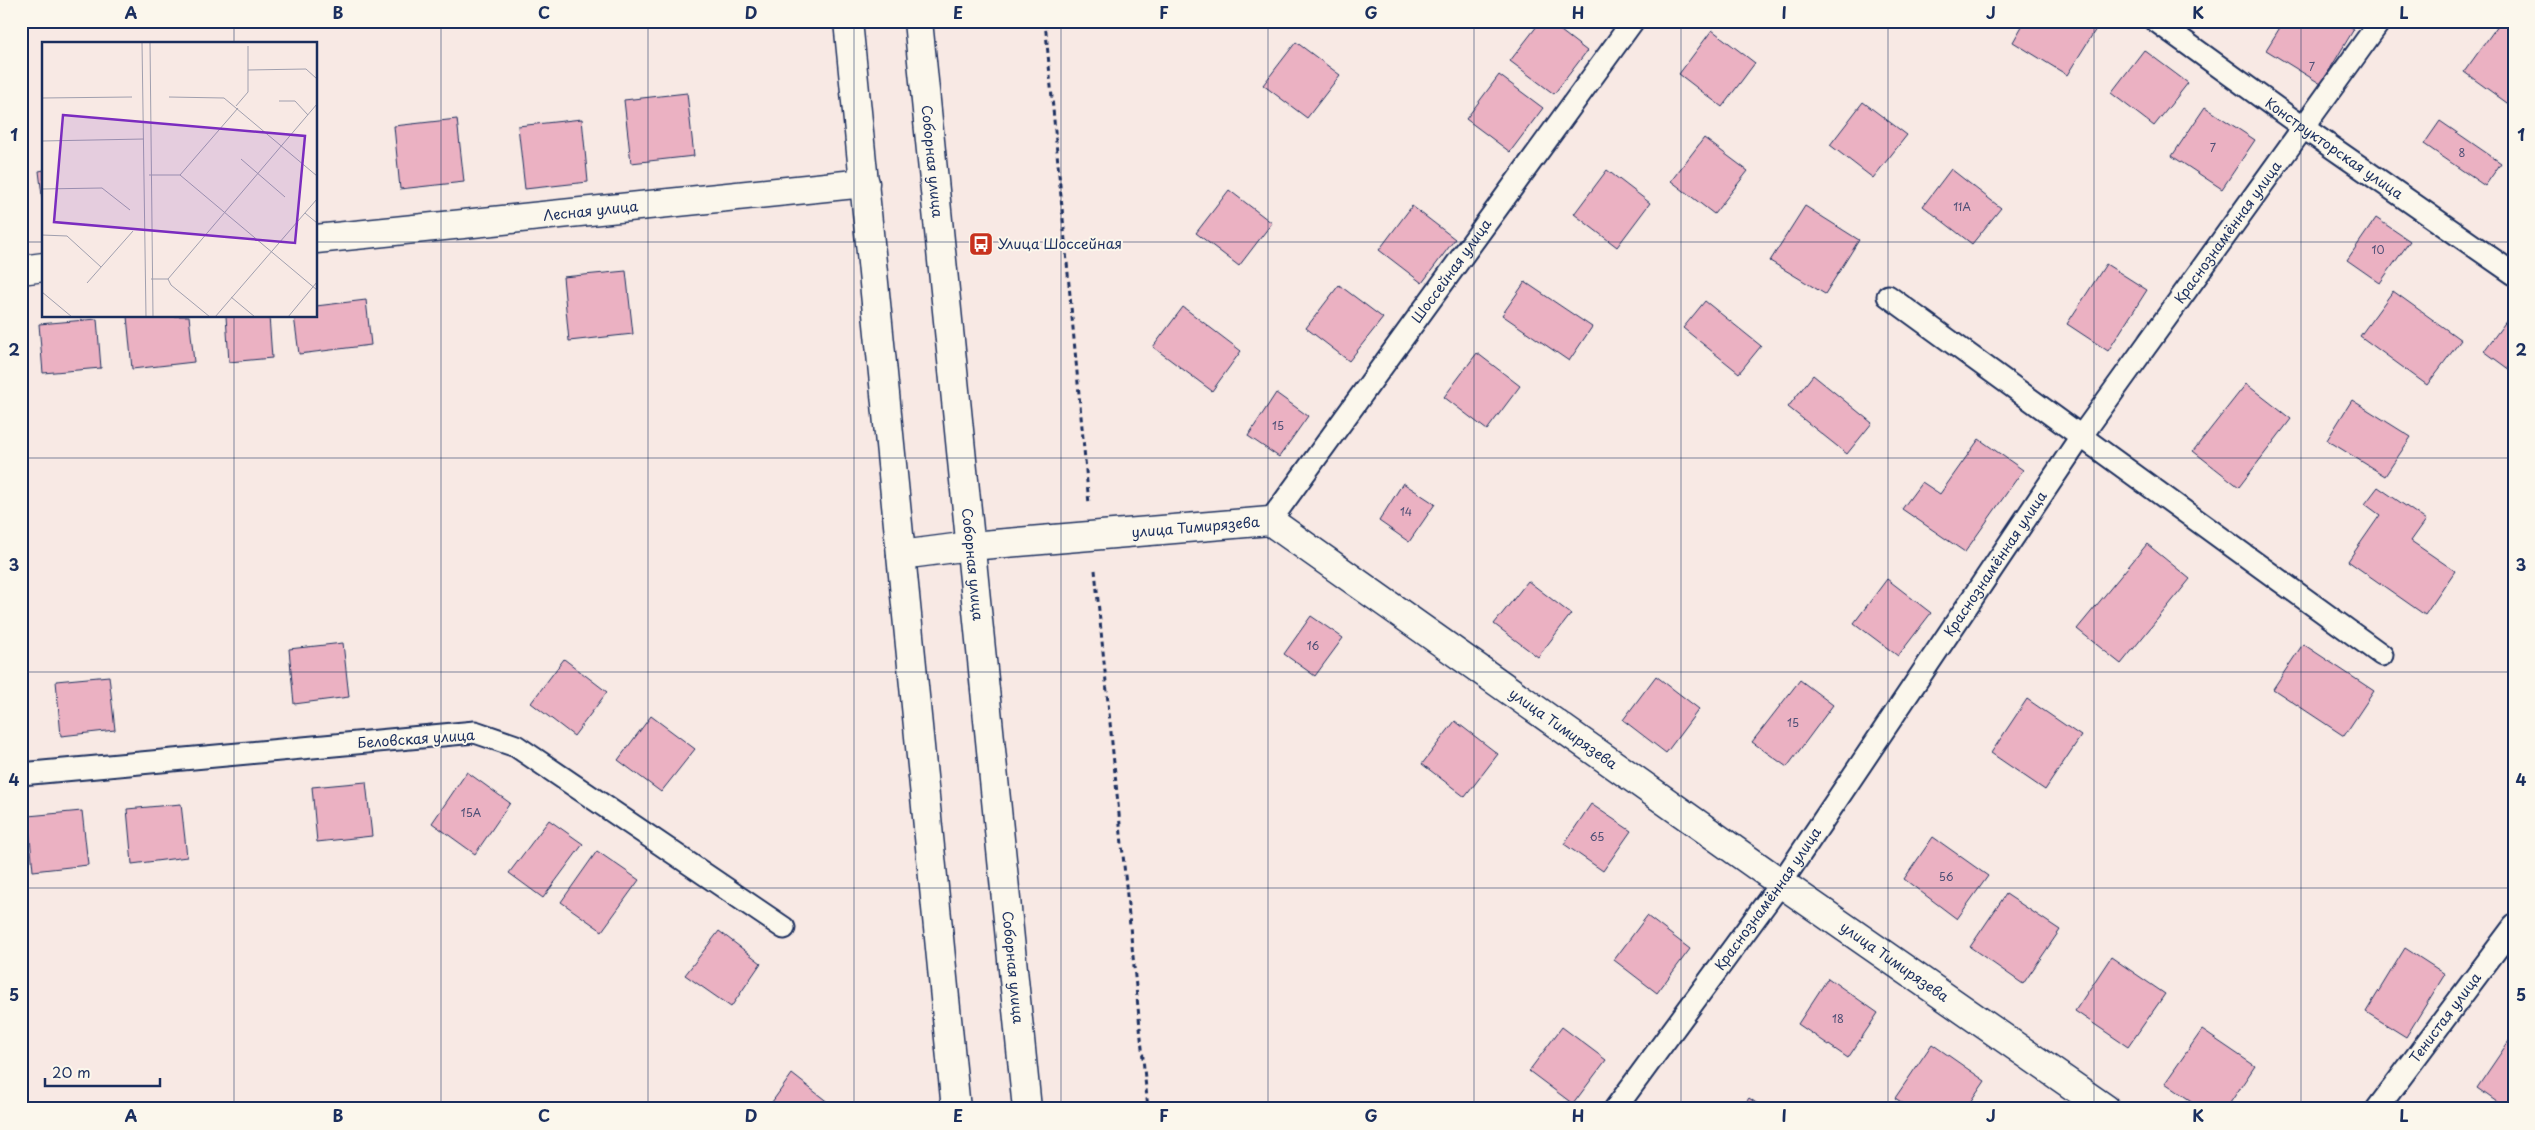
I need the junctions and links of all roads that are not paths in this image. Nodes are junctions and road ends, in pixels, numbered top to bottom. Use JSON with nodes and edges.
{"nodes":[{"id":1,"x":848,"y":21,"type":"edge"},
{"id":2,"x":918,"y":21,"type":"edge"},
{"id":3,"x":1633,"y":21,"type":"edge"},
{"id":4,"x":2156,"y":21,"type":"edge"},
{"id":5,"x":2380,"y":21,"type":"edge"},
{"id":6,"x":2304,"y":128,"type":"junction"},
{"id":7,"x":864,"y":183,"type":"junction"},
{"id":8,"x":318,"y":239,"type":"edge"},
{"id":9,"x":42,"y":267,"type":"edge"},
{"id":10,"x":21,"y":270,"type":"edge"},
{"id":11,"x":2514,"y":274,"type":"edge"},
{"id":12,"x":1888,"y":296,"type":"dead end"},
{"id":13,"x":2082,"y":435,"type":"junction"},
{"id":14,"x":1270,"y":521,"type":"junction"},
{"id":15,"x":970,"y":546,"type":"junction"},
{"id":16,"x":901,"y":555,"type":"junction"},
{"id":17,"x":2382,"y":655,"type":"dead end"},
{"id":18,"x":21,"y":774,"type":"edge"},
{"id":19,"x":1781,"y":883,"type":"junction"},
{"id":20,"x":2514,"y":926,"type":"edge"},
{"id":21,"x":784,"y":928,"type":"dead end"},
{"id":22,"x":956,"y":1109,"type":"edge"},
{"id":23,"x":1027,"y":1109,"type":"edge"},
{"id":24,"x":1615,"y":1109,"type":"edge"},
{"id":25,"x":2106,"y":1109,"type":"edge"},
{"id":26,"x":2377,"y":1109,"type":"edge"}],
"edges":[{"from":1,"to":7,"type":"street"},
{"from":2,"to":15,"type":"street","name":"Соборная улица"},
{"from":3,"to":14,"type":"lane","name":"Шоссейная улица"},
{"from":4,"to":6,"type":"lane","name":"Конструкторская улица"},
{"from":5,"to":6,"type":"lane","name":"Краснознамённая улица"},
{"from":6,"to":11,"type":"lane","name":"Конструкторская улица"},
{"from":6,"to":13,"type":"lane","name":"Краснознамённая улица"},
{"from":7,"to":8,"type":"street","name":"Лесная улица"},
{"from":7,"to":16,"type":"street"},
{"from":9,"to":10,"type":"street"},
{"from":12,"to":13,"type":"lane"},
{"from":13,"to":17,"type":"lane"},
{"from":13,"to":19,"type":"lane","name":"Краснознамённая улица"},
{"from":14,"to":15,"type":"street","name":"улица Тимирязева"},
{"from":14,"to":19,"type":"street","name":"улица Тимирязева"},
{"from":15,"to":16,"type":"street","name":"улица Тимирязева"},
{"from":15,"to":23,"type":"street","name":"Соборная улица"},
{"from":16,"to":22,"type":"street"},
{"from":18,"to":21,"type":"lane","name":"Беловская улица"},
{"from":19,"to":24,"type":"lane","name":"Краснознамённая улица"},
{"from":19,"to":25,"type":"street","name":"улица Тимирязева"},
{"from":20,"to":26,"type":"lane","name":"Тенистая улица"}]}
